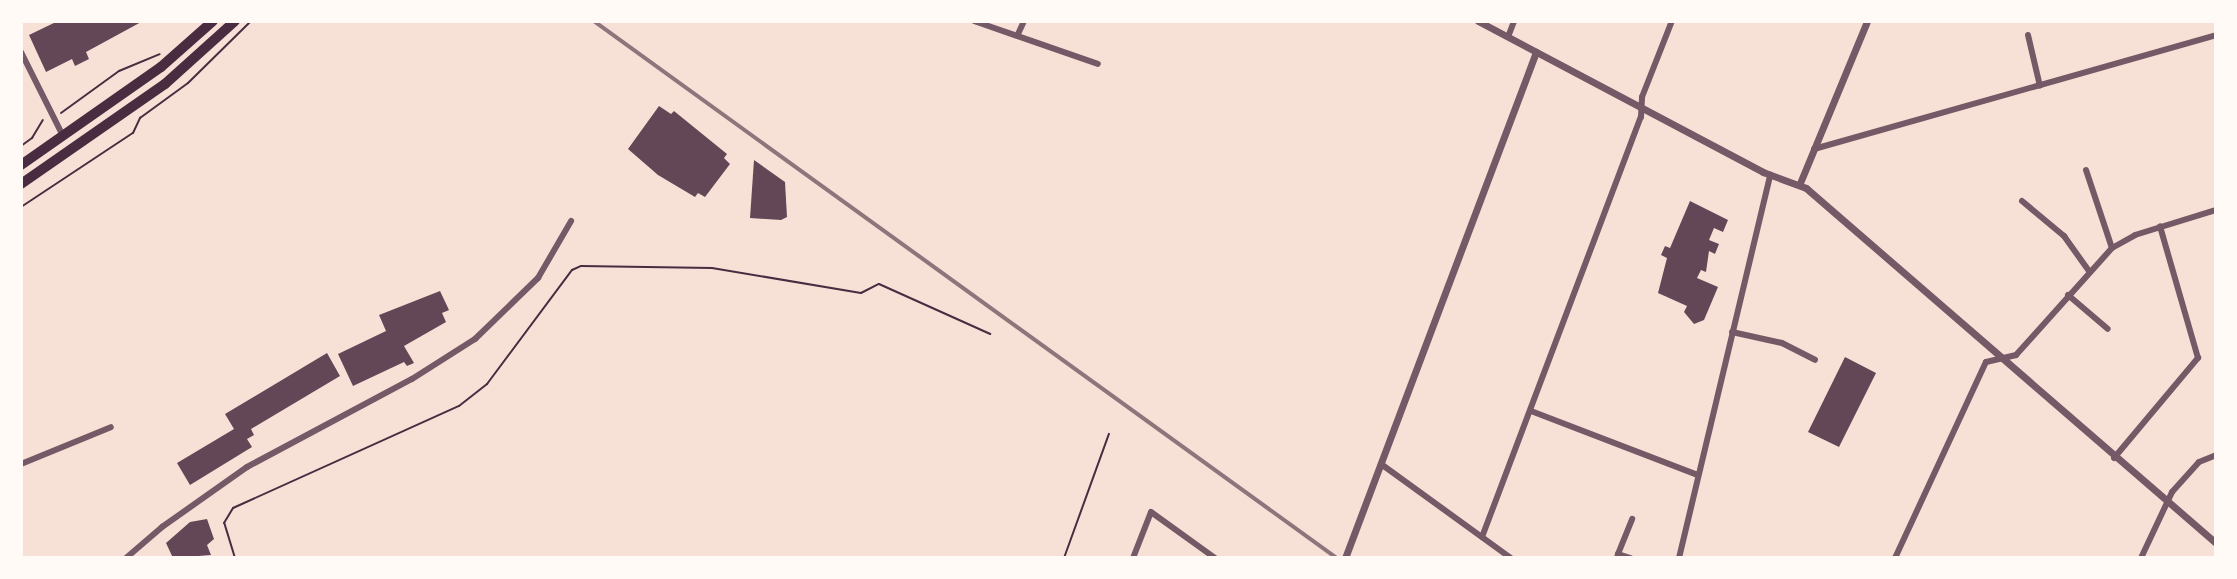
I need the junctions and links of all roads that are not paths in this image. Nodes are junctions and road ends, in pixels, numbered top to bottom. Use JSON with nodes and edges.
{"nodes":[{"id":1,"x":213,"y":21,"type":"edge"},
{"id":2,"x":234,"y":21,"type":"edge"},
{"id":3,"x":974,"y":21,"type":"edge"},
{"id":4,"x":1024,"y":21,"type":"edge"},
{"id":5,"x":1478,"y":21,"type":"edge"},
{"id":6,"x":1514,"y":21,"type":"edge"},
{"id":7,"x":1672,"y":21,"type":"edge"},
{"id":8,"x":1867,"y":21,"type":"edge"},
{"id":9,"x":1018,"y":34,"type":"junction"},
{"id":10,"x":2028,"y":35,"type":"dead end"},
{"id":11,"x":2216,"y":35,"type":"edge"},
{"id":12,"x":1508,"y":37,"type":"junction"},
{"id":13,"x":21,"y":52,"type":"edge"},
{"id":14,"x":1536,"y":52,"type":"junction"},
{"id":15,"x":1098,"y":64,"type":"dead end"},
{"id":16,"x":2040,"y":86,"type":"junction"},
{"id":17,"x":1641,"y":108,"type":"junction"},
{"id":18,"x":63,"y":136,"type":"junction"},
{"id":19,"x":1814,"y":149,"type":"junction"},
{"id":20,"x":21,"y":165,"type":"edge"},
{"id":21,"x":2087,"y":170,"type":"dead end"},
{"id":22,"x":1770,"y":175,"type":"junction"},
{"id":23,"x":1800,"y":183,"type":"junction"},
{"id":24,"x":21,"y":184,"type":"edge"},
{"id":25,"x":2022,"y":201,"type":"dead end"},
{"id":26,"x":2216,"y":210,"type":"edge"},
{"id":27,"x":571,"y":221,"type":"dead end"},
{"id":28,"x":2160,"y":226,"type":"junction"},
{"id":29,"x":2112,"y":248,"type":"junction"},
{"id":30,"x":2089,"y":271,"type":"junction"},
{"id":31,"x":2068,"y":295,"type":"junction"},
{"id":32,"x":2108,"y":329,"type":"dead end"},
{"id":33,"x":1732,"y":332,"type":"junction"},
{"id":34,"x":2002,"y":359,"type":"junction"},
{"id":35,"x":1815,"y":360,"type":"dead end"},
{"id":36,"x":1531,"y":411,"type":"junction"},
{"id":37,"x":111,"y":427,"type":"dead end"},
{"id":38,"x":2216,"y":455,"type":"edge"},
{"id":39,"x":2114,"y":458,"type":"junction"},
{"id":40,"x":21,"y":464,"type":"edge"},
{"id":41,"x":1381,"y":464,"type":"junction"},
{"id":42,"x":1698,"y":475,"type":"junction"},
{"id":43,"x":2167,"y":504,"type":"junction"},
{"id":44,"x":1632,"y":519,"type":"dead end"},
{"id":45,"x":1482,"y":537,"type":"junction"},
{"id":46,"x":2216,"y":543,"type":"edge"},
{"id":47,"x":1618,"y":556,"type":"edge"},
{"id":48,"x":126,"y":558,"type":"edge"},
{"id":49,"x":1133,"y":558,"type":"edge"},
{"id":50,"x":1215,"y":558,"type":"edge"},
{"id":51,"x":1345,"y":558,"type":"edge"},
{"id":52,"x":1511,"y":558,"type":"edge"},
{"id":53,"x":1630,"y":558,"type":"edge"},
{"id":54,"x":1679,"y":558,"type":"edge"},
{"id":55,"x":1895,"y":558,"type":"edge"},
{"id":56,"x":2141,"y":558,"type":"edge"}],
"edges":[{"from":1,"to":18,"type":"highway"},
{"from":2,"to":24,"type":"highway"},
{"from":3,"to":9,"type":"street"},
{"from":4,"to":9,"type":"street"},
{"from":5,"to":12,"type":"street"},
{"from":6,"to":12,"type":"street"},
{"from":7,"to":17,"type":"street"},
{"from":8,"to":19,"type":"street"},
{"from":9,"to":15,"type":"street"},
{"from":10,"to":16,"type":"street"},
{"from":11,"to":16,"type":"street"},
{"from":12,"to":14,"type":"street"},
{"from":13,"to":18,"type":"street"},
{"from":14,"to":17,"type":"street"},
{"from":14,"to":41,"type":"street"},
{"from":16,"to":19,"type":"street"},
{"from":17,"to":22,"type":"street"},
{"from":17,"to":36,"type":"street"},
{"from":18,"to":20,"type":"highway"},
{"from":19,"to":23,"type":"street"},
{"from":21,"to":29,"type":"street"},
{"from":22,"to":23,"type":"street"},
{"from":22,"to":33,"type":"street"},
{"from":23,"to":34,"type":"street"},
{"from":25,"to":30,"type":"street"},
{"from":26,"to":28,"type":"street"},
{"from":27,"to":48,"type":"street"},
{"from":28,"to":29,"type":"street"},
{"from":28,"to":39,"type":"street"},
{"from":29,"to":30,"type":"street"},
{"from":30,"to":31,"type":"street"},
{"from":31,"to":32,"type":"street"},
{"from":31,"to":34,"type":"street"},
{"from":33,"to":35,"type":"street"},
{"from":33,"to":42,"type":"street"},
{"from":34,"to":39,"type":"street"},
{"from":34,"to":55,"type":"street"},
{"from":36,"to":42,"type":"street"},
{"from":36,"to":45,"type":"street"},
{"from":37,"to":40,"type":"street"},
{"from":38,"to":43,"type":"street"},
{"from":39,"to":43,"type":"street"},
{"from":41,"to":45,"type":"street"},
{"from":41,"to":51,"type":"street"},
{"from":42,"to":54,"type":"street"},
{"from":43,"to":46,"type":"street"},
{"from":43,"to":56,"type":"street"},
{"from":44,"to":47,"type":"street"},
{"from":45,"to":52,"type":"street"},
{"from":47,"to":53,"type":"street"},
{"from":49,"to":50,"type":"street"}]}
